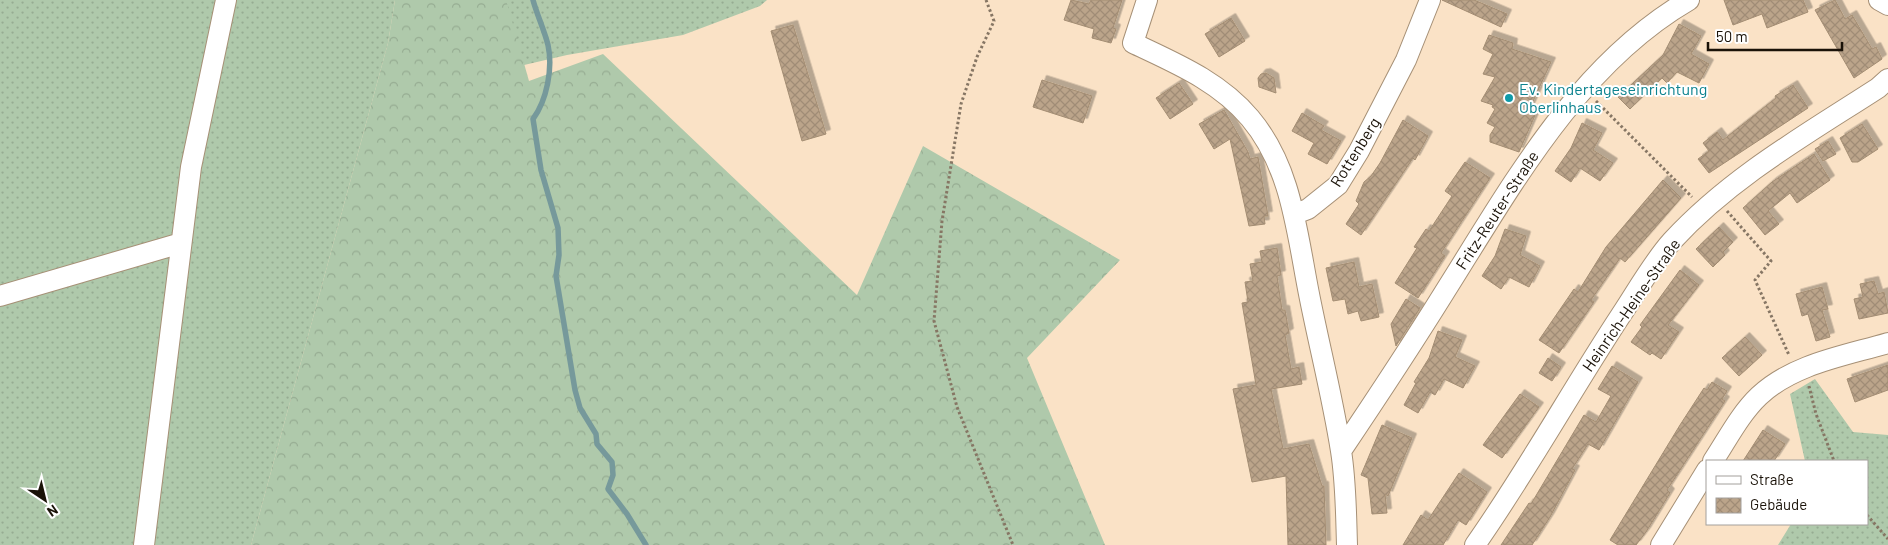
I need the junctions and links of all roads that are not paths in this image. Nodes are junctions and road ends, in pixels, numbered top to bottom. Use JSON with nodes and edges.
{"nodes":[{"id":1,"x":226,"y":0,"type":"edge"},
{"id":2,"x":1147,"y":0,"type":"edge"},
{"id":3,"x":1430,"y":0,"type":"edge"},
{"id":4,"x":1689,"y":0,"type":"edge"},
{"id":5,"x":1879,"y":0,"type":"edge"},
{"id":6,"x":1888,"y":5,"type":"edge"},
{"id":7,"x":1888,"y":79,"type":"edge"},
{"id":8,"x":1296,"y":214,"type":"junction"},
{"id":9,"x":181,"y":243,"type":"junction"},
{"id":10,"x":0,"y":296,"type":"edge"},
{"id":11,"x":1888,"y":343,"type":"edge"},
{"id":12,"x":1341,"y":451,"type":"junction"},
{"id":13,"x":1713,"y":460,"type":"edge"},
{"id":14,"x":1706,"y":472,"type":"edge"},
{"id":15,"x":146,"y":543,"type":"edge"},
{"id":16,"x":1347,"y":545,"type":"edge"},
{"id":17,"x":1475,"y":545,"type":"edge"},
{"id":18,"x":1661,"y":545,"type":"edge"}],
"edges":[{"from":1,"to":9,"type":"street"},
{"from":2,"to":8,"type":"street"},
{"from":3,"to":8,"type":"street","name":"Rottenberg"},
{"from":4,"to":12,"type":"street","name":"Fritz-Reuter-Straße"},
{"from":5,"to":6,"type":"street"},
{"from":7,"to":17,"type":"street","name":"Heinrich-Heine-Straße"},
{"from":8,"to":12,"type":"street"},
{"from":9,"to":10,"type":"street"},
{"from":9,"to":15,"type":"street"},
{"from":11,"to":13,"type":"street"},
{"from":12,"to":16,"type":"street"},
{"from":14,"to":18,"type":"street"}]}
